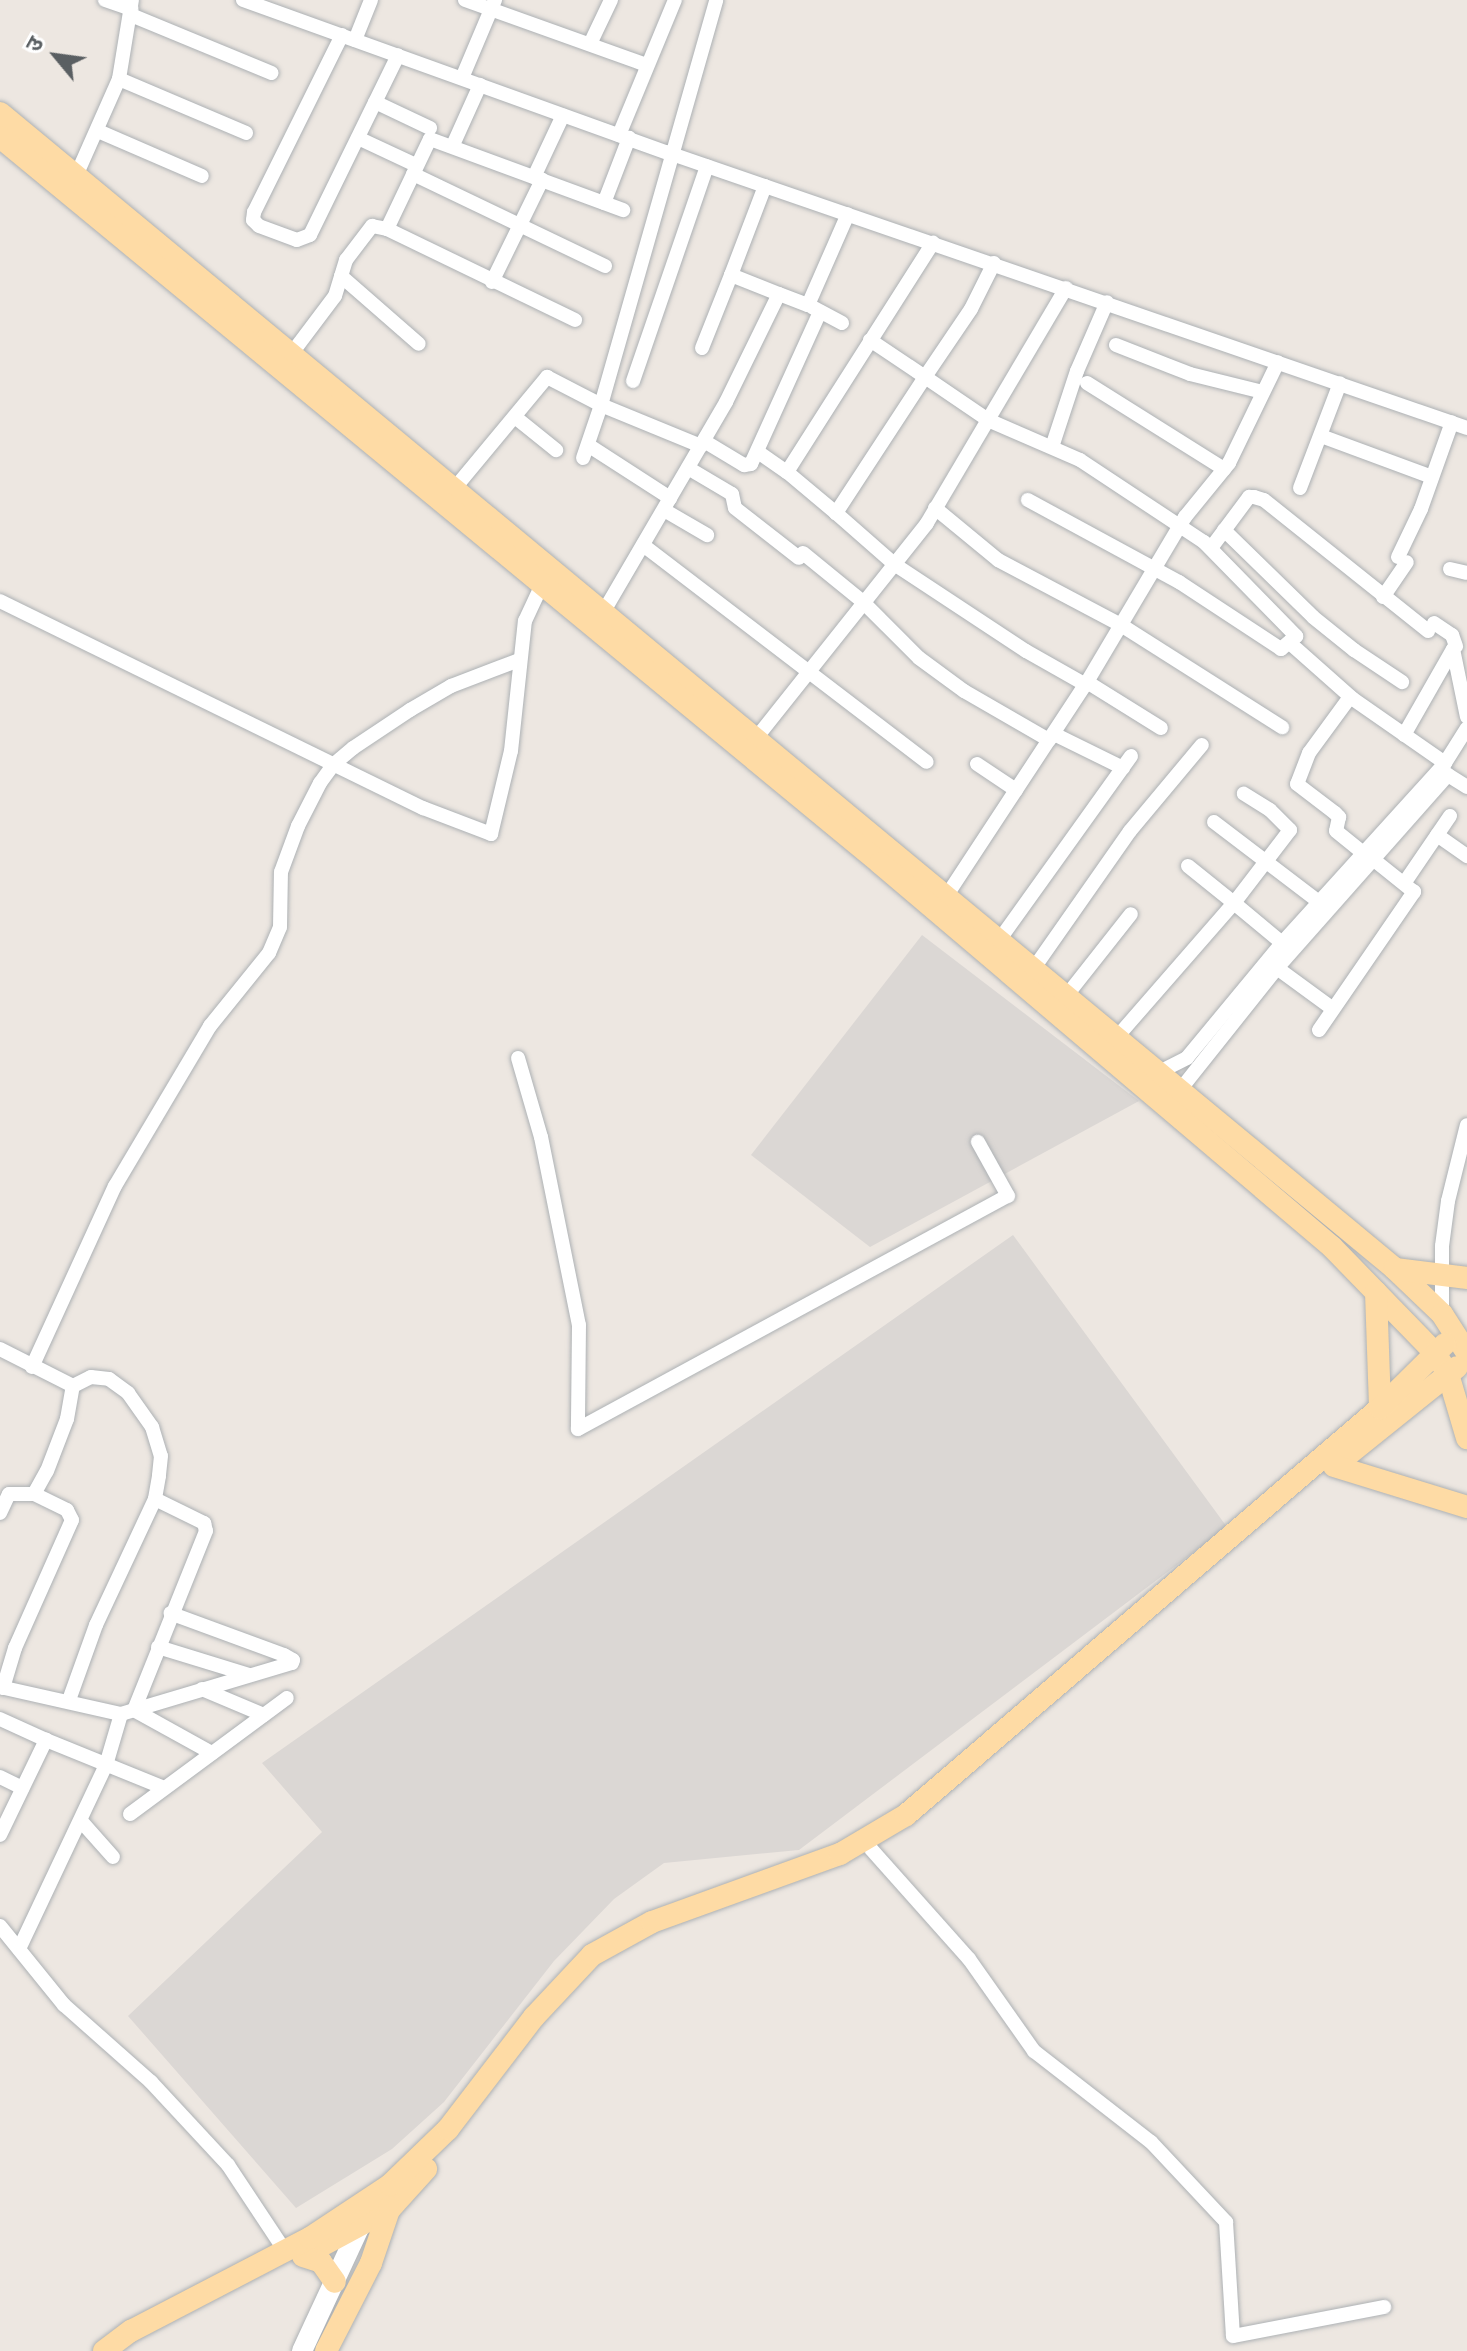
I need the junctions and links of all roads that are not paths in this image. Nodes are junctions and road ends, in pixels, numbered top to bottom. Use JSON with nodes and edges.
{"nodes":[{"id":1,"x":105,"y":0,"type":"edge"},
{"id":2,"x":243,"y":0,"type":"edge"},
{"id":3,"x":371,"y":0,"type":"edge"},
{"id":4,"x":465,"y":0,"type":"edge"},
{"id":5,"x":611,"y":0,"type":"edge"},
{"id":6,"x":675,"y":0,"type":"edge"},
{"id":7,"x":716,"y":0,"type":"edge"},
{"id":8,"x":492,"y":4,"type":"edge"},
{"id":9,"x":285,"y":7,"type":"edge"},
{"id":10,"x":131,"y":8,"type":"edge"},
{"id":11,"x":348,"y":37,"type":"junction"},
{"id":12,"x":590,"y":44,"type":"junction"},
{"id":13,"x":398,"y":55,"type":"junction"},
{"id":14,"x":647,"y":65,"type":"junction"},
{"id":15,"x":272,"y":73,"type":"dead end"},
{"id":16,"x":462,"y":78,"type":"junction"},
{"id":17,"x":119,"y":79,"type":"junction"},
{"id":18,"x":480,"y":85,"type":"junction"},
{"id":19,"x":375,"y":102,"type":"junction"},
{"id":20,"x":0,"y":113,"type":"edge"},
{"id":21,"x":563,"y":115,"type":"junction"},
{"id":22,"x":430,"y":128,"type":"dead end"},
{"id":23,"x":98,"y":131,"type":"junction"},
{"id":24,"x":246,"y":133,"type":"dead end"},
{"id":25,"x":624,"y":136,"type":"junction"},
{"id":26,"x":0,"y":137,"type":"edge"},
{"id":27,"x":358,"y":138,"type":"junction"},
{"id":28,"x":453,"y":145,"type":"junction"},
{"id":29,"x":674,"y":154,"type":"junction"},
{"id":30,"x":707,"y":166,"type":"junction"},
{"id":31,"x":414,"y":169,"type":"junction"},
{"id":32,"x":76,"y":176,"type":"junction"},
{"id":33,"x":202,"y":176,"type":"dead end"},
{"id":34,"x":538,"y":178,"type":"junction"},
{"id":35,"x":765,"y":186,"type":"junction"},
{"id":36,"x":604,"y":203,"type":"junction"},
{"id":37,"x":623,"y":210,"type":"dead end"},
{"id":38,"x":848,"y":214,"type":"junction"},
{"id":39,"x":519,"y":226,"type":"junction"},
{"id":40,"x":387,"y":229,"type":"junction"},
{"id":41,"x":933,"y":243,"type":"junction"},
{"id":42,"x":994,"y":263,"type":"junction"},
{"id":43,"x":605,"y":266,"type":"dead end"},
{"id":44,"x":731,"y":275,"type":"junction"},
{"id":45,"x":341,"y":276,"type":"junction"},
{"id":46,"x":492,"y":282,"type":"junction"},
{"id":47,"x":1066,"y":288,"type":"junction"},
{"id":48,"x":779,"y":294,"type":"junction"},
{"id":49,"x":1107,"y":302,"type":"junction"},
{"id":50,"x":814,"y":309,"type":"junction"},
{"id":51,"x":575,"y":320,"type":"dead end"},
{"id":52,"x":842,"y":323,"type":"dead end"},
{"id":53,"x":870,"y":340,"type":"junction"},
{"id":54,"x":419,"y":344,"type":"dead end"},
{"id":55,"x":1116,"y":345,"type":"dead end"},
{"id":56,"x":702,"y":348,"type":"dead end"},
{"id":57,"x":292,"y":353,"type":"junction"},
{"id":58,"x":1278,"y":362,"type":"junction"},
{"id":59,"x":925,"y":377,"type":"junction"},
{"id":60,"x":633,"y":381,"type":"dead end"},
{"id":61,"x":1087,"y":383,"type":"dead end"},
{"id":62,"x":1340,"y":383,"type":"junction"},
{"id":63,"x":1263,"y":392,"type":"junction"},
{"id":64,"x":601,"y":405,"type":"junction"},
{"id":65,"x":515,"y":417,"type":"junction"},
{"id":66,"x":988,"y":420,"type":"junction"},
{"id":67,"x":1452,"y":422,"type":"junction"},
{"id":68,"x":1467,"y":428,"type":"edge"},
{"id":69,"x":1321,"y":436,"type":"junction"},
{"id":70,"x":702,"y":443,"type":"junction"},
{"id":71,"x":1052,"y":447,"type":"junction"},
{"id":72,"x":556,"y":450,"type":"dead end"},
{"id":73,"x":758,"y":452,"type":"junction"},
{"id":74,"x":688,"y":468,"type":"junction"},
{"id":75,"x":1224,"y":469,"type":"junction"},
{"id":76,"x":787,"y":472,"type":"junction"},
{"id":77,"x":1432,"y":477,"type":"junction"},
{"id":78,"x":1300,"y":488,"type":"dead end"},
{"id":79,"x":454,"y":489,"type":"junction"},
{"id":80,"x":1028,"y":500,"type":"dead end"},
{"id":81,"x":667,"y":504,"type":"junction"},
{"id":82,"x":935,"y":508,"type":"junction"},
{"id":83,"x":836,"y":513,"type":"junction"},
{"id":84,"x":1180,"y":525,"type":"junction"},
{"id":85,"x":1224,"y":530,"type":"junction"},
{"id":86,"x":707,"y":535,"type":"dead end"},
{"id":87,"x":643,"y":545,"type":"junction"},
{"id":88,"x":1211,"y":548,"type":"junction"},
{"id":89,"x":894,"y":564,"type":"junction"},
{"id":90,"x":1155,"y":568,"type":"junction"},
{"id":91,"x":1450,"y":569,"type":"dead end"},
{"id":92,"x":1467,"y":573,"type":"edge"},
{"id":93,"x":541,"y":586,"type":"junction"},
{"id":94,"x":1383,"y":597,"type":"junction"},
{"id":95,"x":0,"y":601,"type":"edge"},
{"id":96,"x":863,"y":602,"type":"junction"},
{"id":97,"x":604,"y":611,"type":"junction"},
{"id":98,"x":1313,"y":617,"type":"junction"},
{"id":99,"x":1121,"y":625,"type":"junction"},
{"id":100,"x":1294,"y":640,"type":"junction"},
{"id":101,"x":1458,"y":648,"type":"edge"},
{"id":102,"x":519,"y":660,"type":"junction"},
{"id":103,"x":807,"y":673,"type":"junction"},
{"id":104,"x":1402,"y":682,"type":"dead end"},
{"id":105,"x":1087,"y":684,"type":"junction"},
{"id":106,"x":1350,"y":697,"type":"junction"},
{"id":107,"x":1467,"y":717,"type":"edge"},
{"id":108,"x":1282,"y":727,"type":"dead end"},
{"id":109,"x":1161,"y":728,"type":"dead end"},
{"id":110,"x":1467,"y":730,"type":"edge"},
{"id":111,"x":1404,"y":735,"type":"junction"},
{"id":112,"x":757,"y":737,"type":"junction"},
{"id":113,"x":1049,"y":740,"type":"junction"},
{"id":114,"x":1202,"y":745,"type":"dead end"},
{"id":115,"x":927,"y":762,"type":"dead end"},
{"id":116,"x":334,"y":764,"type":"junction"},
{"id":117,"x":977,"y":764,"type":"dead end"},
{"id":118,"x":1444,"y":769,"type":"junction"},
{"id":119,"x":1467,"y":787,"type":"edge"},
{"id":120,"x":1016,"y":790,"type":"junction"},
{"id":121,"x":1244,"y":794,"type":"dead end"},
{"id":122,"x":1450,"y":816,"type":"dead end"},
{"id":123,"x":1214,"y":822,"type":"dead end"},
{"id":124,"x":1437,"y":835,"type":"junction"},
{"id":125,"x":1373,"y":852,"type":"junction"},
{"id":126,"x":1467,"y":856,"type":"edge"},
{"id":127,"x":1265,"y":860,"type":"junction"},
{"id":128,"x":1188,"y":866,"type":"dead end"},
{"id":129,"x":1405,"y":882,"type":"junction"},
{"id":130,"x":947,"y":895,"type":"junction"},
{"id":131,"x":1319,"y":902,"type":"junction"},
{"id":132,"x":1234,"y":903,"type":"junction"},
{"id":133,"x":1131,"y":914,"type":"dead end"},
{"id":134,"x":1000,"y":939,"type":"junction"},
{"id":135,"x":1282,"y":943,"type":"junction"},
{"id":136,"x":1034,"y":968,"type":"junction"},
{"id":137,"x":1277,"y":968,"type":"junction"},
{"id":138,"x":1067,"y":995,"type":"junction"},
{"id":139,"x":1333,"y":1009,"type":"junction"},
{"id":140,"x":1319,"y":1030,"type":"dead end"},
{"id":141,"x":1117,"y":1037,"type":"junction"},
{"id":142,"x":518,"y":1058,"type":"dead end"},
{"id":143,"x":1159,"y":1072,"type":"junction"},
{"id":144,"x":1180,"y":1090,"type":"junction"},
{"id":145,"x":1467,"y":1125,"type":"edge"},
{"id":146,"x":978,"y":1142,"type":"dead end"},
{"id":147,"x":1394,"y":1268,"type":"junction"},
{"id":148,"x":1442,"y":1277,"type":"junction"},
{"id":149,"x":1467,"y":1278,"type":"edge"},
{"id":150,"x":1376,"y":1292,"type":"junction"},
{"id":151,"x":1442,"y":1314,"type":"junction"},
{"id":152,"x":1464,"y":1343,"type":"edge"},
{"id":153,"x":0,"y":1349,"type":"edge"},
{"id":154,"x":1435,"y":1353,"type":"junction"},
{"id":155,"x":32,"y":1367,"type":"junction"},
{"id":156,"x":1448,"y":1374,"type":"junction"},
{"id":157,"x":73,"y":1386,"type":"junction"},
{"id":158,"x":1380,"y":1408,"type":"junction"},
{"id":159,"x":1467,"y":1438,"type":"edge"},
{"id":160,"x":1334,"y":1466,"type":"junction"},
{"id":161,"x":34,"y":1494,"type":"junction"},
{"id":162,"x":155,"y":1499,"type":"junction"},
{"id":163,"x":1467,"y":1507,"type":"edge"},
{"id":164,"x":0,"y":1513,"type":"edge"},
{"id":165,"x":170,"y":1613,"type":"junction"},
{"id":166,"x":158,"y":1647,"type":"junction"},
{"id":167,"x":251,"y":1676,"type":"junction"},
{"id":168,"x":1,"y":1688,"type":"edge"},
{"id":169,"x":202,"y":1689,"type":"junction"},
{"id":170,"x":287,"y":1698,"type":"dead end"},
{"id":171,"x":69,"y":1700,"type":"junction"},
{"id":172,"x":127,"y":1712,"type":"junction"},
{"id":173,"x":264,"y":1715,"type":"junction"},
{"id":174,"x":0,"y":1719,"type":"edge"},
{"id":175,"x":46,"y":1740,"type":"junction"},
{"id":176,"x":212,"y":1753,"type":"junction"},
{"id":177,"x":106,"y":1765,"type":"junction"},
{"id":178,"x":0,"y":1777,"type":"edge"},
{"id":179,"x":23,"y":1788,"type":"junction"},
{"id":180,"x":164,"y":1788,"type":"junction"},
{"id":181,"x":130,"y":1814,"type":"dead end"},
{"id":182,"x":81,"y":1821,"type":"junction"},
{"id":183,"x":0,"y":1835,"type":"edge"},
{"id":184,"x":871,"y":1849,"type":"junction"},
{"id":185,"x":113,"y":1857,"type":"dead end"},
{"id":186,"x":0,"y":1926,"type":"edge"},
{"id":187,"x":19,"y":1949,"type":"junction"},
{"id":188,"x":390,"y":2185,"type":"junction"},
{"id":189,"x":364,"y":2203,"type":"junction"},
{"id":190,"x":390,"y":2209,"type":"junction"},
{"id":191,"x":359,"y":2228,"type":"junction"},
{"id":192,"x":294,"y":2254,"type":"junction"},
{"id":193,"x":335,"y":2282,"type":"junction"},
{"id":194,"x":1384,"y":2307,"type":"dead end"},
{"id":195,"x":106,"y":2351,"type":"edge"},
{"id":196,"x":302,"y":2351,"type":"edge"},
{"id":197,"x":326,"y":2351,"type":"edge"}],
"edges":[{"from":1,"to":10,"type":"street"},
{"from":2,"to":9,"type":"street"},
{"from":3,"to":11,"type":"street"},
{"from":4,"to":8,"type":"street"},
{"from":5,"to":12,"type":"street"},
{"from":6,"to":14,"type":"street"},
{"from":7,"to":29,"type":"street"},
{"from":8,"to":12,"type":"street"},
{"from":8,"to":16,"type":"street"},
{"from":9,"to":11,"type":"street"},
{"from":10,"to":15,"type":"street"},
{"from":10,"to":17,"type":"street"},
{"from":11,"to":13,"type":"street"},
{"from":11,"to":27,"type":"street"},
{"from":12,"to":14,"type":"street"},
{"from":13,"to":16,"type":"street"},
{"from":13,"to":19,"type":"street"},
{"from":14,"to":25,"type":"street"},
{"from":16,"to":18,"type":"street"},
{"from":17,"to":23,"type":"street"},
{"from":17,"to":24,"type":"street"},
{"from":18,"to":21,"type":"street"},
{"from":18,"to":28,"type":"street"},
{"from":19,"to":22,"type":"street"},
{"from":19,"to":27,"type":"street"},
{"from":20,"to":32,"type":"main road"},
{"from":21,"to":25,"type":"street"},
{"from":21,"to":34,"type":"street"},
{"from":23,"to":32,"type":"street"},
{"from":23,"to":33,"type":"street"},
{"from":25,"to":29,"type":"street"},
{"from":25,"to":36,"type":"street"},
{"from":26,"to":93,"type":"main road"},
{"from":27,"to":31,"type":"street"},
{"from":28,"to":31,"type":"street"},
{"from":28,"to":34,"type":"street"},
{"from":29,"to":30,"type":"street"},
{"from":29,"to":64,"type":"street"},
{"from":30,"to":35,"type":"street"},
{"from":30,"to":60,"type":"street"},
{"from":31,"to":39,"type":"street"},
{"from":31,"to":40,"type":"street"},
{"from":32,"to":57,"type":"main road"},
{"from":34,"to":36,"type":"street"},
{"from":34,"to":39,"type":"street"},
{"from":35,"to":38,"type":"street"},
{"from":35,"to":44,"type":"street"},
{"from":36,"to":37,"type":"street"},
{"from":38,"to":41,"type":"street"},
{"from":38,"to":50,"type":"street"},
{"from":39,"to":43,"type":"street"},
{"from":39,"to":46,"type":"street"},
{"from":40,"to":45,"type":"street"},
{"from":40,"to":46,"type":"street"},
{"from":41,"to":42,"type":"street"},
{"from":41,"to":53,"type":"street"},
{"from":42,"to":47,"type":"street"},
{"from":42,"to":59,"type":"street"},
{"from":44,"to":48,"type":"street"},
{"from":44,"to":56,"type":"street"},
{"from":45,"to":54,"type":"street"},
{"from":45,"to":57,"type":"street"},
{"from":46,"to":51,"type":"street"},
{"from":47,"to":49,"type":"street"},
{"from":47,"to":66,"type":"street"},
{"from":48,"to":50,"type":"street"},
{"from":48,"to":70,"type":"street"},
{"from":49,"to":58,"type":"street"},
{"from":49,"to":71,"type":"street"},
{"from":50,"to":52,"type":"street"},
{"from":50,"to":73,"type":"street"},
{"from":53,"to":59,"type":"street"},
{"from":53,"to":76,"type":"street"},
{"from":55,"to":63,"type":"street"},
{"from":57,"to":79,"type":"main road"},
{"from":58,"to":62,"type":"street"},
{"from":58,"to":63,"type":"street"},
{"from":59,"to":66,"type":"street"},
{"from":59,"to":83,"type":"street"},
{"from":61,"to":75,"type":"street"},
{"from":62,"to":67,"type":"street"},
{"from":62,"to":69,"type":"street"},
{"from":63,"to":75,"type":"street"},
{"from":64,"to":65,"type":"street"},
{"from":64,"to":70,"type":"street"},
{"from":64,"to":81,"type":"street"},
{"from":65,"to":72,"type":"street"},
{"from":65,"to":79,"type":"street"},
{"from":66,"to":71,"type":"street"},
{"from":66,"to":82,"type":"street"},
{"from":67,"to":68,"type":"street"},
{"from":67,"to":77,"type":"street"},
{"from":69,"to":77,"type":"street"},
{"from":69,"to":78,"type":"street"},
{"from":70,"to":73,"type":"street"},
{"from":70,"to":74,"type":"street"},
{"from":71,"to":84,"type":"street"},
{"from":73,"to":76,"type":"street"},
{"from":74,"to":81,"type":"street"},
{"from":74,"to":96,"type":"street"},
{"from":75,"to":84,"type":"street"},
{"from":76,"to":83,"type":"street"},
{"from":77,"to":94,"type":"street"},
{"from":79,"to":97,"type":"main road"},
{"from":80,"to":90,"type":"street"},
{"from":81,"to":86,"type":"street"},
{"from":81,"to":87,"type":"street"},
{"from":82,"to":89,"type":"street"},
{"from":82,"to":99,"type":"street"},
{"from":83,"to":89,"type":"street"},
{"from":84,"to":88,"type":"street"},
{"from":84,"to":90,"type":"street"},
{"from":85,"to":88,"type":"street"},
{"from":85,"to":94,"type":"street"},
{"from":85,"to":98,"type":"street"},
{"from":87,"to":97,"type":"street"},
{"from":87,"to":103,"type":"street"},
{"from":88,"to":100,"type":"street"},
{"from":89,"to":96,"type":"street"},
{"from":89,"to":105,"type":"street"},
{"from":90,"to":99,"type":"street"},
{"from":90,"to":100,"type":"street"},
{"from":91,"to":92,"type":"street"},
{"from":93,"to":102,"type":"street"},
{"from":93,"to":150,"type":"main road"},
{"from":94,"to":101,"type":"street"},
{"from":95,"to":116,"type":"street"},
{"from":96,"to":103,"type":"street"},
{"from":96,"to":113,"type":"street"},
{"from":97,"to":112,"type":"main road"},
{"from":98,"to":100,"type":"street"},
{"from":98,"to":104,"type":"street"},
{"from":99,"to":105,"type":"street"},
{"from":99,"to":108,"type":"street"},
{"from":100,"to":106,"type":"street"},
{"from":101,"to":107,"type":"street"},
{"from":101,"to":111,"type":"street"},
{"from":102,"to":116,"type":"street"},
{"from":102,"to":116,"type":"street"},
{"from":103,"to":112,"type":"street"},
{"from":103,"to":115,"type":"street"},
{"from":105,"to":109,"type":"street"},
{"from":105,"to":113,"type":"street"},
{"from":106,"to":111,"type":"street"},
{"from":106,"to":125,"type":"street"},
{"from":110,"to":118,"type":"street"},
{"from":111,"to":118,"type":"street"},
{"from":112,"to":130,"type":"main road"},
{"from":113,"to":120,"type":"street"},
{"from":113,"to":134,"type":"street"},
{"from":114,"to":136,"type":"street"},
{"from":116,"to":155,"type":"street"},
{"from":117,"to":120,"type":"street"},
{"from":118,"to":119,"type":"street"},
{"from":118,"to":125,"type":"street"},
{"from":120,"to":130,"type":"street"},
{"from":121,"to":127,"type":"street"},
{"from":122,"to":124,"type":"street"},
{"from":123,"to":127,"type":"street"},
{"from":124,"to":126,"type":"street"},
{"from":124,"to":129,"type":"street"},
{"from":125,"to":129,"type":"street"},
{"from":125,"to":131,"type":"street"},
{"from":125,"to":137,"type":"street"},
{"from":127,"to":131,"type":"street"},
{"from":127,"to":132,"type":"street"},
{"from":128,"to":132,"type":"street"},
{"from":129,"to":139,"type":"street"},
{"from":130,"to":134,"type":"main road"},
{"from":131,"to":135,"type":"street"},
{"from":132,"to":135,"type":"street"},
{"from":132,"to":141,"type":"street"},
{"from":133,"to":138,"type":"street"},
{"from":134,"to":136,"type":"main road"},
{"from":135,"to":143,"type":"street"},
{"from":136,"to":138,"type":"main road"},
{"from":137,"to":139,"type":"street"},
{"from":137,"to":144,"type":"street"},
{"from":138,"to":141,"type":"main road"},
{"from":139,"to":140,"type":"street"},
{"from":141,"to":143,"type":"main road"},
{"from":142,"to":146,"type":"street"},
{"from":143,"to":144,"type":"main road"},
{"from":144,"to":147,"type":"main road"},
{"from":145,"to":148,"type":"street"},
{"from":147,"to":148,"type":"main road"},
{"from":147,"to":151,"type":"main road"},
{"from":148,"to":149,"type":"main road"},
{"from":148,"to":151,"type":"street"},
{"from":150,"to":154,"type":"main road"},
{"from":150,"to":158,"type":"main road"},
{"from":151,"to":152,"type":"main road"},
{"from":152,"to":154,"type":"main road"},
{"from":152,"to":156,"type":"main road"},
{"from":153,"to":155,"type":"street"},
{"from":154,"to":156,"type":"main road"},
{"from":154,"to":158,"type":"main road"},
{"from":155,"to":157,"type":"street"},
{"from":156,"to":159,"type":"main road"},
{"from":156,"to":160,"type":"main road"},
{"from":157,"to":161,"type":"street"},
{"from":157,"to":162,"type":"street"},
{"from":158,"to":188,"type":"main road"},
{"from":160,"to":163,"type":"main road"},
{"from":160,"to":184,"type":"main road"},
{"from":161,"to":164,"type":"street"},
{"from":161,"to":168,"type":"street"},
{"from":162,"to":165,"type":"street"},
{"from":162,"to":171,"type":"street"},
{"from":165,"to":166,"type":"street"},
{"from":165,"to":167,"type":"street"},
{"from":166,"to":167,"type":"street"},
{"from":166,"to":172,"type":"street"},
{"from":167,"to":169,"type":"street"},
{"from":168,"to":171,"type":"street"},
{"from":169,"to":172,"type":"street"},
{"from":169,"to":173,"type":"street"},
{"from":170,"to":173,"type":"street"},
{"from":171,"to":172,"type":"street"},
{"from":172,"to":176,"type":"street"},
{"from":172,"to":177,"type":"street"},
{"from":173,"to":176,"type":"street"},
{"from":174,"to":175,"type":"street"},
{"from":175,"to":177,"type":"street"},
{"from":175,"to":179,"type":"street"},
{"from":176,"to":180,"type":"street"},
{"from":177,"to":180,"type":"street"},
{"from":177,"to":182,"type":"street"},
{"from":178,"to":179,"type":"street"},
{"from":179,"to":183,"type":"street"},
{"from":180,"to":181,"type":"street"},
{"from":182,"to":185,"type":"street"},
{"from":182,"to":187,"type":"street"},
{"from":184,"to":190,"type":"main road"},
{"from":184,"to":194,"type":"street"},
{"from":186,"to":187,"type":"street"},
{"from":187,"to":192,"type":"street"},
{"from":188,"to":189,"type":"main road"},
{"from":188,"to":190,"type":"main road"},
{"from":189,"to":191,"type":"main road"},
{"from":189,"to":192,"type":"main road"},
{"from":190,"to":191,"type":"main road"},
{"from":190,"to":197,"type":"main road"},
{"from":191,"to":192,"type":"main road"},
{"from":191,"to":193,"type":"main road"},
{"from":192,"to":193,"type":"main road"},
{"from":192,"to":195,"type":"main road"},
{"from":193,"to":196,"type":"main road"}]}
